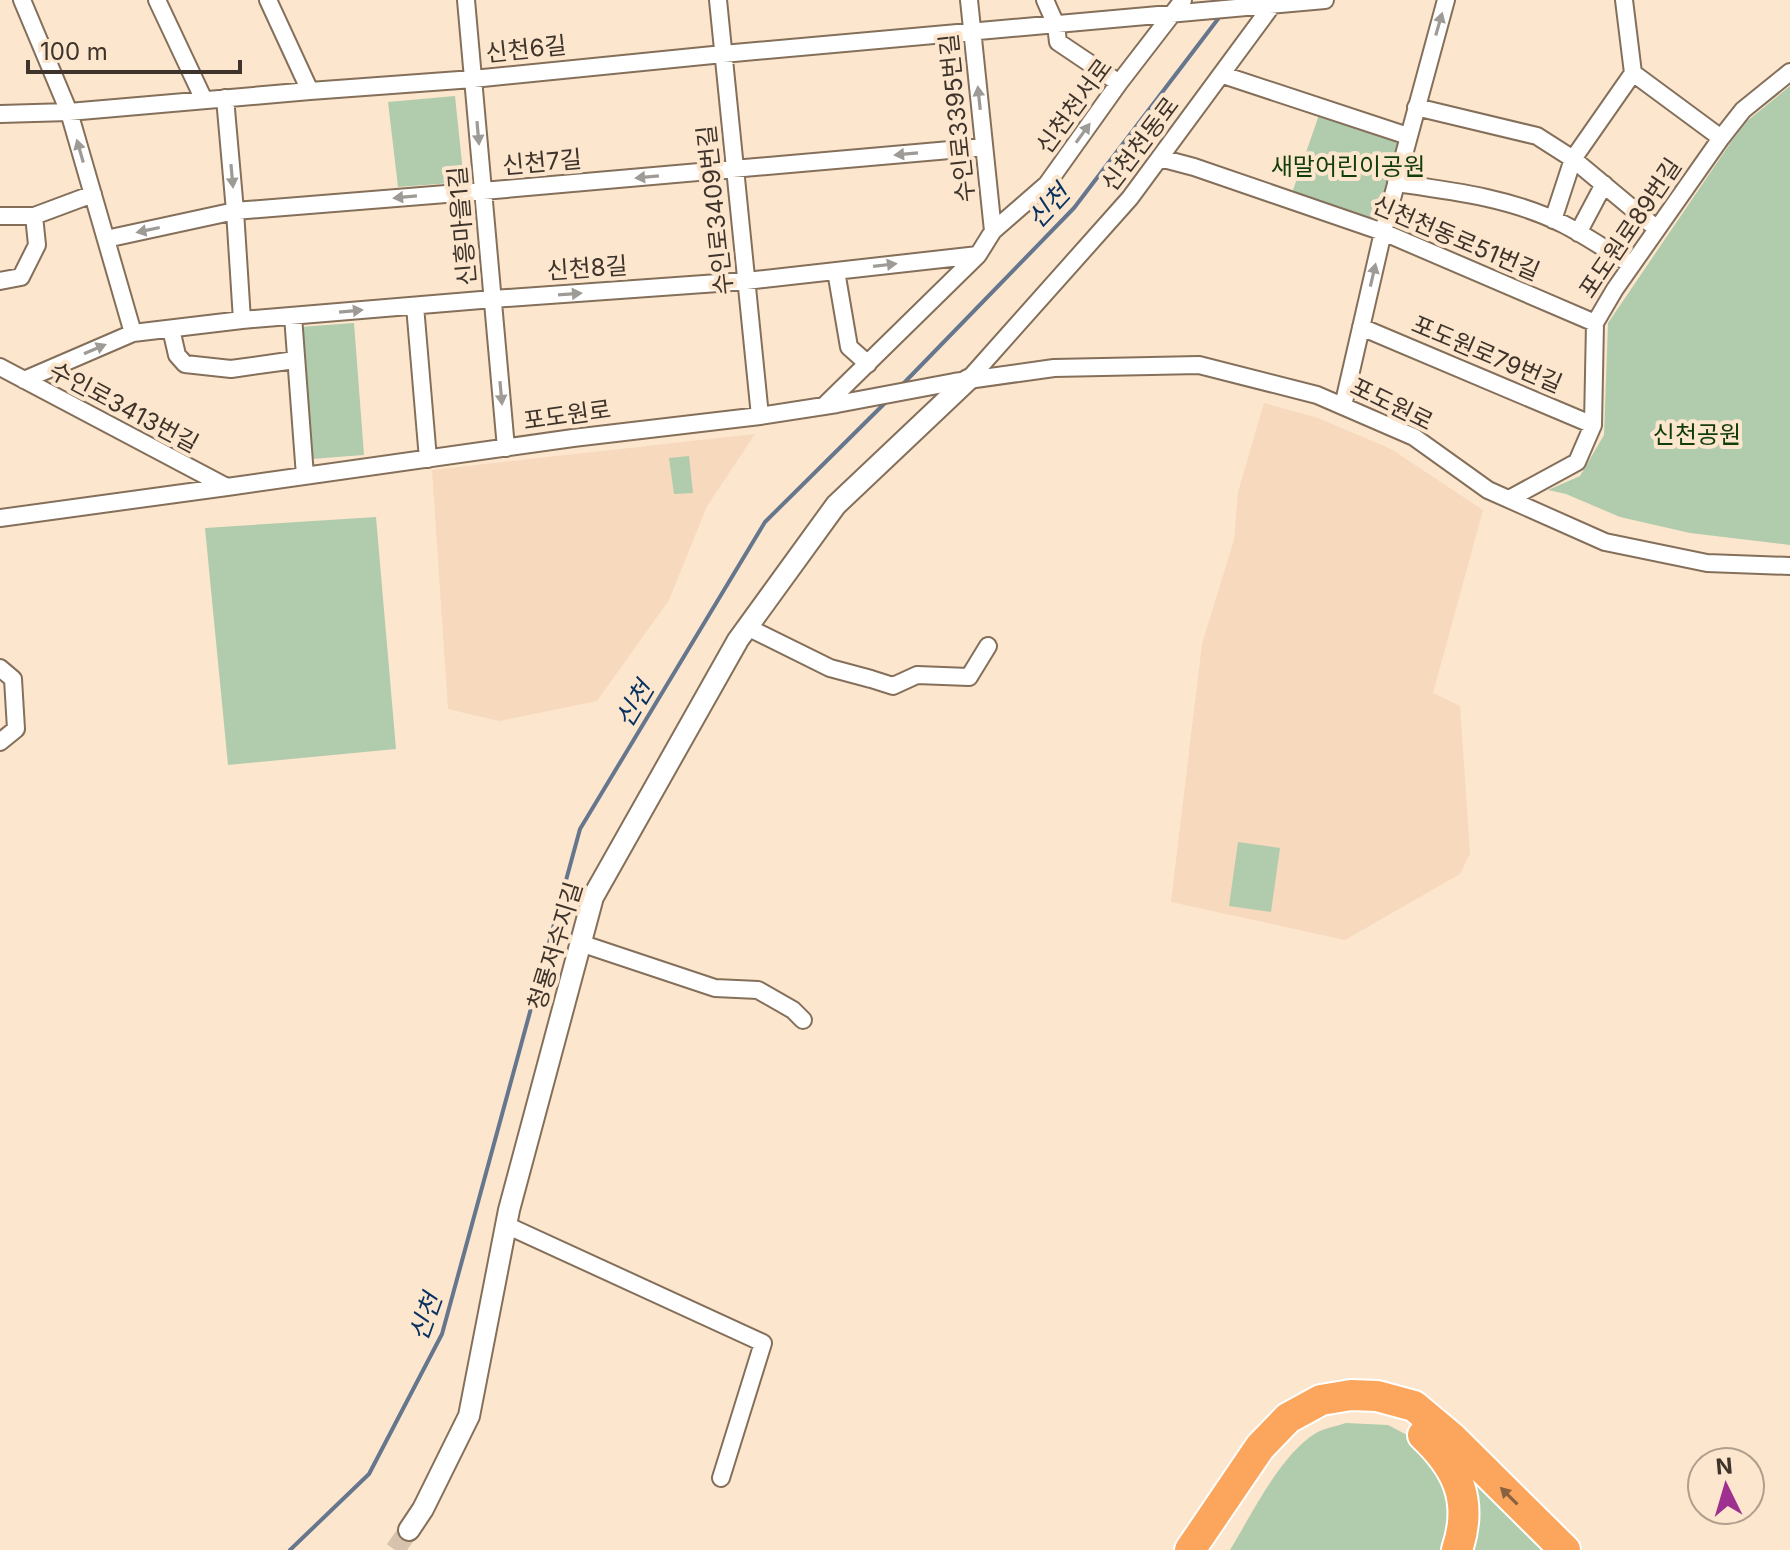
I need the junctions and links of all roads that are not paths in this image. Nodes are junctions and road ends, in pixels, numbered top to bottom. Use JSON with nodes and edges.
{"nodes":[{"id":1,"x":22,"y":0,"type":"edge"},
{"id":2,"x":157,"y":0,"type":"edge"},
{"id":3,"x":268,"y":0,"type":"edge"},
{"id":4,"x":466,"y":0,"type":"edge"},
{"id":5,"x":718,"y":0,"type":"edge"},
{"id":6,"x":969,"y":0,"type":"edge"},
{"id":7,"x":1045,"y":0,"type":"edge"},
{"id":8,"x":1325,"y":0,"type":"edge"},
{"id":9,"x":1446,"y":0,"type":"edge"},
{"id":10,"x":1624,"y":0,"type":"edge"},
{"id":11,"x":1275,"y":2,"type":"edge"},
{"id":12,"x":1184,"y":8,"type":"edge"},
{"id":13,"x":1056,"y":25,"type":"junction"},
{"id":14,"x":972,"y":32,"type":"junction"},
{"id":15,"x":723,"y":54,"type":"junction"},
{"id":16,"x":1790,"y":72,"type":"edge"},
{"id":17,"x":1633,"y":73,"type":"junction"},
{"id":18,"x":1223,"y":75,"type":"junction"},
{"id":19,"x":473,"y":79,"type":"junction"},
{"id":20,"x":1119,"y":83,"type":"junction"},
{"id":21,"x":310,"y":91,"type":"junction"},
{"id":22,"x":225,"y":98,"type":"junction"},
{"id":23,"x":204,"y":100,"type":"junction"},
{"id":24,"x":1416,"y":107,"type":"junction"},
{"id":25,"x":69,"y":112,"type":"junction"},
{"id":26,"x":0,"y":114,"type":"edge"},
{"id":27,"x":1408,"y":136,"type":"junction"},
{"id":28,"x":1721,"y":138,"type":"junction"},
{"id":29,"x":984,"y":147,"type":"junction"},
{"id":30,"x":1160,"y":158,"type":"junction"},
{"id":31,"x":1573,"y":159,"type":"junction"},
{"id":32,"x":735,"y":169,"type":"junction"},
{"id":33,"x":1396,"y":183,"type":"junction"},
{"id":34,"x":1604,"y":184,"type":"junction"},
{"id":35,"x":483,"y":191,"type":"junction"},
{"id":36,"x":93,"y":194,"type":"junction"},
{"id":37,"x":235,"y":211,"type":"junction"},
{"id":38,"x":0,"y":216,"type":"edge"},
{"id":39,"x":34,"y":216,"type":"junction"},
{"id":40,"x":1553,"y":220,"type":"junction"},
{"id":41,"x":1657,"y":229,"type":"junction"},
{"id":42,"x":993,"y":231,"type":"junction"},
{"id":43,"x":1383,"y":232,"type":"junction"},
{"id":44,"x":1578,"y":233,"type":"junction"},
{"id":45,"x":106,"y":239,"type":"junction"},
{"id":46,"x":978,"y":255,"type":"junction"},
{"id":47,"x":1632,"y":265,"type":"junction"},
{"id":48,"x":836,"y":271,"type":"junction"},
{"id":49,"x":0,"y":281,"type":"edge"},
{"id":50,"x":746,"y":281,"type":"junction"},
{"id":51,"x":493,"y":299,"type":"junction"},
{"id":52,"x":415,"y":306,"type":"junction"},
{"id":53,"x":293,"y":316,"type":"junction"},
{"id":54,"x":242,"y":320,"type":"junction"},
{"id":55,"x":1595,"y":323,"type":"junction"},
{"id":56,"x":1361,"y":327,"type":"junction"},
{"id":57,"x":171,"y":329,"type":"junction"},
{"id":58,"x":133,"y":333,"type":"junction"},
{"id":59,"x":295,"y":360,"type":"junction"},
{"id":60,"x":868,"y":364,"type":"junction"},
{"id":61,"x":0,"y":367,"type":"edge"},
{"id":62,"x":20,"y":378,"type":"junction"},
{"id":63,"x":961,"y":381,"type":"junction"},
{"id":64,"x":0,"y":387,"type":"edge"},
{"id":65,"x":831,"y":405,"type":"junction"},
{"id":66,"x":1343,"y":406,"type":"junction"},
{"id":67,"x":760,"y":416,"type":"junction"},
{"id":68,"x":1593,"y":425,"type":"junction"},
{"id":69,"x":506,"y":448,"type":"junction"},
{"id":70,"x":428,"y":459,"type":"junction"},
{"id":71,"x":305,"y":476,"type":"junction"},
{"id":72,"x":227,"y":487,"type":"junction"},
{"id":73,"x":1509,"y":499,"type":"junction"},
{"id":74,"x":0,"y":518,"type":"edge"},
{"id":75,"x":1790,"y":566,"type":"edge"},
{"id":76,"x":747,"y":627,"type":"junction"},
{"id":77,"x":988,"y":646,"type":"dead end"},
{"id":78,"x":0,"y":668,"type":"edge"},
{"id":79,"x":0,"y":742,"type":"edge"},
{"id":80,"x":580,"y":943,"type":"junction"},
{"id":81,"x":803,"y":1020,"type":"dead end"},
{"id":82,"x":506,"y":1225,"type":"junction"},
{"id":83,"x":721,"y":1478,"type":"dead end"},
{"id":84,"x":409,"y":1530,"type":"tunnel mouth"},
{"id":85,"x":1190,"y":1550,"type":"edge"},
{"id":86,"x":1209,"y":1550,"type":"edge"},
{"id":87,"x":1457,"y":1550,"type":"edge"},
{"id":88,"x":1565,"y":1550,"type":"edge"}],
"edges":[{"from":1,"to":25,"type":"street"},
{"from":2,"to":23,"type":"street"},
{"from":3,"to":21,"type":"street"},
{"from":4,"to":19,"type":"street","name":"신흥마을1길"},
{"from":5,"to":15,"type":"street","name":"수인로3409번길"},
{"from":6,"to":14,"type":"street","name":"수인로3395번길"},
{"from":7,"to":13,"type":"street"},
{"from":8,"to":11,"type":"street","name":"신천6길"},
{"from":24,"to":9,"type":"street","one_way":true},
{"from":10,"to":17,"type":"street"},
{"from":11,"to":12,"type":"street","name":"신천6길"},
{"from":11,"to":18,"type":"street","name":"신천천동로"},
{"from":12,"to":13,"type":"street","name":"신천6길"},
{"from":12,"to":20,"type":"street","name":"신천천서로"},
{"from":13,"to":14,"type":"street","name":"신천6길"},
{"from":13,"to":20,"type":"street"},
{"from":14,"to":15,"type":"street","name":"신천6길"},
{"from":29,"to":14,"type":"street","name":"수인로3395번길","one_way":true},
{"from":15,"to":19,"type":"street","name":"신천6길"},
{"from":15,"to":32,"type":"street","name":"수인로3409번길"},
{"from":16,"to":28,"type":"street","name":"포도원로89번길"},
{"from":17,"to":28,"type":"street"},
{"from":17,"to":31,"type":"street"},
{"from":18,"to":27,"type":"street"},
{"from":18,"to":30,"type":"street","name":"신천천동로"},
{"from":19,"to":21,"type":"street","name":"신천6길"},
{"from":19,"to":35,"type":"street","name":"신흥마을1길","one_way":true},
{"from":42,"to":20,"type":"street","name":"신천천서로","one_way":true},
{"from":21,"to":22,"type":"street","name":"신천6길"},
{"from":22,"to":23,"type":"street","name":"신천6길"},
{"from":22,"to":37,"type":"street","one_way":true},
{"from":23,"to":25,"type":"street","name":"신천6길"},
{"from":24,"to":27,"type":"street"},
{"from":24,"to":31,"type":"street"},
{"from":25,"to":26,"type":"street","name":"신천6길"},
{"from":36,"to":25,"type":"street","one_way":true},
{"from":27,"to":33,"type":"street"},
{"from":28,"to":41,"type":"street","name":"포도원로89번길"},
{"from":29,"to":32,"type":"street","name":"신천7길","one_way":true},
{"from":29,"to":42,"type":"street","name":"수인로3395번길"},
{"from":30,"to":43,"type":"street","name":"신천천동로51번길"},
{"from":30,"to":63,"type":"street","name":"신천천동로"},
{"from":31,"to":34,"type":"street"},
{"from":31,"to":40,"type":"street"},
{"from":32,"to":35,"type":"street","name":"신천7길","one_way":true},
{"from":32,"to":50,"type":"street","name":"수인로3409번길"},
{"from":33,"to":40,"type":"street"},
{"from":33,"to":43,"type":"street"},
{"from":34,"to":41,"type":"street"},
{"from":34,"to":44,"type":"street"},
{"from":35,"to":37,"type":"street","name":"신천7길","one_way":true},
{"from":35,"to":51,"type":"street","name":"신흥마을1길"},
{"from":36,"to":39,"type":"street"},
{"from":36,"to":45,"type":"street"},
{"from":37,"to":45,"type":"street","name":"신천7길","one_way":true},
{"from":37,"to":54,"type":"street"},
{"from":38,"to":39,"type":"street"},
{"from":39,"to":49,"type":"street"},
{"from":40,"to":44,"type":"street"},
{"from":41,"to":47,"type":"street","name":"포도원로89번길"},
{"from":42,"to":46,"type":"street"},
{"from":43,"to":55,"type":"street","name":"신천천동로51번길"},
{"from":56,"to":43,"type":"street","one_way":true},
{"from":44,"to":47,"type":"street"},
{"from":45,"to":58,"type":"street"},
{"from":48,"to":46,"type":"street","name":"신천8길","one_way":true},
{"from":46,"to":60,"type":"street"},
{"from":47,"to":55,"type":"street","name":"포도원로89번길"},
{"from":48,"to":50,"type":"street","name":"신천8길"},
{"from":48,"to":60,"type":"street"},
{"from":51,"to":50,"type":"street","name":"신천8길","one_way":true},
{"from":50,"to":67,"type":"street","name":"수인로3409번길"},
{"from":51,"to":52,"type":"street","name":"신천8길"},
{"from":51,"to":69,"type":"street","name":"신흥마을1길","one_way":true},
{"from":53,"to":52,"type":"street","name":"신천8길","one_way":true},
{"from":52,"to":70,"type":"street"},
{"from":53,"to":54,"type":"street","name":"신천8길"},
{"from":53,"to":59,"type":"street"},
{"from":54,"to":57,"type":"street","name":"신천8길"},
{"from":55,"to":68,"type":"street","name":"포도원로89번길"},
{"from":56,"to":66,"type":"street"},
{"from":56,"to":68,"type":"street","name":"포도원로79번길"},
{"from":57,"to":58,"type":"street","name":"신천8길"},
{"from":57,"to":59,"type":"street"},
{"from":62,"to":58,"type":"street","name":"신천8길","one_way":true},
{"from":59,"to":71,"type":"street"},
{"from":60,"to":65,"type":"street"},
{"from":61,"to":62,"type":"street","name":"수인로3413번길"},
{"from":62,"to":64,"type":"street","name":"신천8길"},
{"from":62,"to":72,"type":"street","name":"수인로3413번길"},
{"from":63,"to":65,"type":"street","name":"포도원로"},
{"from":63,"to":66,"type":"street","name":"포도원로"},
{"from":63,"to":76,"type":"street","name":"청룡저수지길"},
{"from":65,"to":67,"type":"street","name":"포도원로"},
{"from":66,"to":73,"type":"street","name":"포도원로"},
{"from":67,"to":69,"type":"street","name":"포도원로"},
{"from":68,"to":73,"type":"street","name":"포도원로89번길"},
{"from":69,"to":70,"type":"street","name":"포도원로"},
{"from":70,"to":71,"type":"street","name":"포도원로"},
{"from":71,"to":72,"type":"street","name":"포도원로"},
{"from":72,"to":74,"type":"street","name":"포도원로"},
{"from":73,"to":75,"type":"street","name":"포도원로"},
{"from":76,"to":77,"type":"street"},
{"from":76,"to":80,"type":"street","name":"청룡저수지길"},
{"from":78,"to":79,"type":"street"},
{"from":80,"to":81,"type":"street"},
{"from":80,"to":82,"type":"street","name":"청룡저수지길"},
{"from":82,"to":83,"type":"street"},
{"from":82,"to":84,"type":"street","name":"청룡저수지길"},
{"from":88,"to":85,"type":"highway","one_way":true},
{"from":86,"to":87,"type":"highway"}]}
